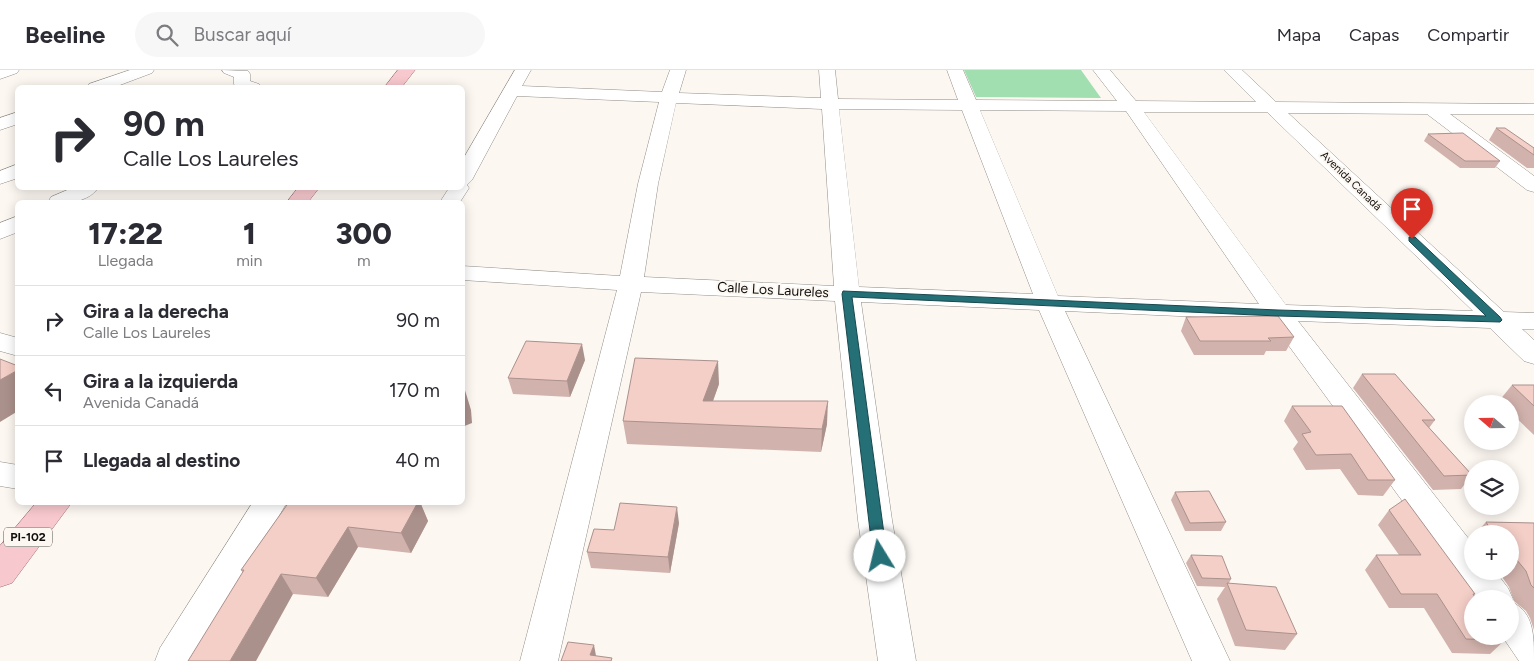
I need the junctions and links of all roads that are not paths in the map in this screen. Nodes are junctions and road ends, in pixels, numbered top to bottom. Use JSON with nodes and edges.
{"nodes":[{"id":1,"x":11,"y":70,"type":"edge"},
{"id":2,"x":146,"y":70,"type":"edge"},
{"id":3,"x":407,"y":70,"type":"edge"},
{"id":4,"x":523,"y":70,"type":"edge"},
{"id":5,"x":678,"y":70,"type":"edge"},
{"id":6,"x":827,"y":70,"type":"edge"},
{"id":7,"x":955,"y":70,"type":"edge"},
{"id":8,"x":1101,"y":70,"type":"edge"},
{"id":9,"x":1232,"y":70,"type":"edge"},
{"id":10,"x":241,"y":72,"type":"edge"},
{"id":11,"x":0,"y":74,"type":"edge"},
{"id":12,"x":104,"y":85,"type":"edge"},
{"id":13,"x":245,"y":85,"type":"edge"},
{"id":14,"x":394,"y":85,"type":"edge"},
{"id":15,"x":512,"y":91,"type":"junction"},
{"id":16,"x":669,"y":96,"type":"junction"},
{"id":17,"x":830,"y":104,"type":"junction"},
{"id":18,"x":970,"y":104,"type":"junction"},
{"id":19,"x":1130,"y":105,"type":"junction"},
{"id":20,"x":1271,"y":106,"type":"junction"},
{"id":21,"x":1430,"y":107,"type":"junction"},
{"id":22,"x":1534,"y":109,"type":"edge"},
{"id":23,"x":15,"y":118,"type":"edge"},
{"id":24,"x":0,"y":124,"type":"edge"},
{"id":25,"x":0,"y":133,"type":"edge"},
{"id":26,"x":15,"y":136,"type":"edge"},
{"id":27,"x":15,"y":171,"type":"edge"},
{"id":28,"x":465,"y":175,"type":"edge"},
{"id":29,"x":0,"y":178,"type":"edge"},
{"id":30,"x":1534,"y":186,"type":"edge"},
{"id":31,"x":84,"y":190,"type":"edge"},
{"id":32,"x":307,"y":190,"type":"edge"},
{"id":33,"x":63,"y":200,"type":"edge"},
{"id":34,"x":299,"y":200,"type":"edge"},
{"id":35,"x":15,"y":224,"type":"edge"},
{"id":36,"x":0,"y":232,"type":"edge"},
{"id":37,"x":465,"y":273,"type":"edge"},
{"id":38,"x":631,"y":284,"type":"junction"},
{"id":39,"x":847,"y":294,"type":"junction"},
{"id":40,"x":1049,"y":302,"type":"junction"},
{"id":41,"x":1278,"y":313,"type":"junction"},
{"id":42,"x":1496,"y":320,"type":"junction"},
{"id":43,"x":1534,"y":321,"type":"edge"},
{"id":44,"x":0,"y":341,"type":"edge"},
{"id":45,"x":15,"y":347,"type":"edge"},
{"id":46,"x":1534,"y":355,"type":"edge"},
{"id":47,"x":0,"y":474,"type":"edge"},
{"id":48,"x":15,"y":476,"type":"edge"},
{"id":49,"x":54,"y":505,"type":"edge"},
{"id":50,"x":269,"y":505,"type":"edge"},
{"id":51,"x":1464,"y":558,"type":"edge"},
{"id":52,"x":0,"y":572,"type":"edge"},
{"id":53,"x":1481,"y":580,"type":"edge"},
{"id":54,"x":1488,"y":590,"type":"edge"},
{"id":55,"x":1519,"y":630,"type":"edge"},
{"id":56,"x":1534,"y":650,"type":"edge"},
{"id":57,"x":174,"y":661,"type":"edge"},
{"id":58,"x":539,"y":661,"type":"edge"},
{"id":59,"x":897,"y":661,"type":"edge"},
{"id":60,"x":1212,"y":661,"type":"edge"}],
"edges":[{"from":1,"to":11,"type":"street"},
{"from":2,"to":12,"type":"street"},
{"from":3,"to":14,"type":"main road"},
{"from":4,"to":15,"type":"street"},
{"from":5,"to":16,"type":"street"},
{"from":6,"to":17,"type":"street"},
{"from":7,"to":18,"type":"street"},
{"from":8,"to":19,"type":"street"},
{"from":9,"to":20,"type":"street","name":"Avenida Canadá"},
{"from":10,"to":13,"type":"street"},
{"from":15,"to":16,"type":"street"},
{"from":15,"to":28,"type":"street"},
{"from":16,"to":17,"type":"street"},
{"from":16,"to":38,"type":"street"},
{"from":17,"to":18,"type":"street"},
{"from":17,"to":39,"type":"street"},
{"from":18,"to":19,"type":"street"},
{"from":18,"to":40,"type":"street"},
{"from":19,"to":20,"type":"street"},
{"from":19,"to":41,"type":"street"},
{"from":20,"to":21,"type":"street"},
{"from":20,"to":42,"type":"street","name":"Avenida Canadá"},
{"from":21,"to":22,"type":"street"},
{"from":21,"to":30,"type":"street"},
{"from":23,"to":24,"type":"street"},
{"from":25,"to":26,"type":"street"},
{"from":27,"to":29,"type":"street"},
{"from":31,"to":33,"type":"street"},
{"from":32,"to":34,"type":"main road"},
{"from":35,"to":36,"type":"street"},
{"from":37,"to":38,"type":"street","name":"Calle Los Laureles"},
{"from":38,"to":39,"type":"street","name":"Calle Los Laureles"},
{"from":38,"to":58,"type":"street"},
{"from":39,"to":40,"type":"street","name":"Calle Los Laureles"},
{"from":39,"to":59,"type":"street"},
{"from":40,"to":41,"type":"street","name":"Calle Los Laureles"},
{"from":40,"to":60,"type":"street"},
{"from":41,"to":42,"type":"street","name":"Calle Los Laureles"},
{"from":41,"to":51,"type":"street"},
{"from":42,"to":43,"type":"street","name":"Calle Los Laureles"},
{"from":42,"to":46,"type":"street","name":"Avenida Canadá"},
{"from":44,"to":45,"type":"street"},
{"from":47,"to":48,"type":"street"},
{"from":49,"to":52,"type":"main road","number":"PI-102"},
{"from":50,"to":57,"type":"street"},
{"from":53,"to":54,"type":"street"},
{"from":55,"to":56,"type":"street"}]}
